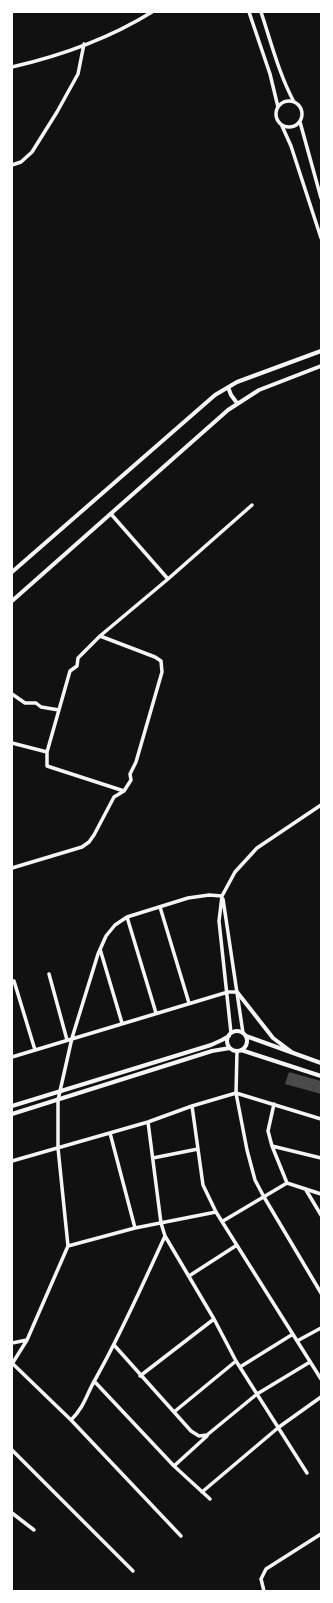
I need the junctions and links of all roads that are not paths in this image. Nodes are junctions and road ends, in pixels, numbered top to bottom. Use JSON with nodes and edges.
{"nodes":[{"id":1,"x":152,"y":12,"type":"edge"},
{"id":2,"x":249,"y":12,"type":"edge"},
{"id":3,"x":262,"y":12,"type":"edge"},
{"id":4,"x":84,"y":44,"type":"junction"},
{"id":5,"x":12,"y":67,"type":"edge"},
{"id":6,"x":294,"y":102,"type":"junction"},
{"id":7,"x":278,"y":107,"type":"junction"},
{"id":8,"x":300,"y":122,"type":"junction"},
{"id":9,"x":282,"y":126,"type":"junction"},
{"id":10,"x":12,"y":165,"type":"edge"},
{"id":11,"x":321,"y":198,"type":"edge"},
{"id":12,"x":321,"y":238,"type":"edge"},
{"id":13,"x":321,"y":351,"type":"edge"},
{"id":14,"x":321,"y":366,"type":"edge"},
{"id":15,"x":228,"y":387,"type":"junction"},
{"id":16,"x":237,"y":403,"type":"junction"},
{"id":17,"x":252,"y":505,"type":"dead end"},
{"id":18,"x":111,"y":514,"type":"junction"},
{"id":19,"x":12,"y":572,"type":"edge"},
{"id":20,"x":168,"y":579,"type":"junction"},
{"id":21,"x":12,"y":601,"type":"edge"},
{"id":22,"x":100,"y":636,"type":"junction"},
{"id":23,"x":12,"y":694,"type":"edge"},
{"id":24,"x":59,"y":710,"type":"junction"},
{"id":25,"x":12,"y":743,"type":"edge"},
{"id":26,"x":47,"y":752,"type":"junction"},
{"id":27,"x":124,"y":791,"type":"junction"},
{"id":28,"x":321,"y":805,"type":"edge"},
{"id":29,"x":12,"y":868,"type":"edge"},
{"id":30,"x":222,"y":896,"type":"junction"},
{"id":31,"x":160,"y":907,"type":"junction"},
{"id":32,"x":127,"y":917,"type":"junction"},
{"id":33,"x":100,"y":950,"type":"junction"},
{"id":34,"x":49,"y":974,"type":"dead end"},
{"id":35,"x":14,"y":981,"type":"dead end"},
{"id":36,"x":228,"y":992,"type":"junction"},
{"id":37,"x":237,"y":992,"type":"junction"},
{"id":38,"x":189,"y":1003,"type":"junction"},
{"id":39,"x":156,"y":1013,"type":"junction"},
{"id":40,"x":122,"y":1023,"type":"junction"},
{"id":41,"x":230,"y":1034,"type":"junction"},
{"id":42,"x":244,"y":1034,"type":"junction"},
{"id":43,"x":72,"y":1038,"type":"junction"},
{"id":44,"x":67,"y":1040,"type":"junction"},
{"id":45,"x":230,"y":1048,"type":"junction"},
{"id":46,"x":35,"y":1050,"type":"junction"},
{"id":47,"x":239,"y":1050,"type":"junction"},
{"id":48,"x":293,"y":1053,"type":"junction"},
{"id":49,"x":12,"y":1057,"type":"edge"},
{"id":50,"x":321,"y":1063,"type":"edge"},
{"id":51,"x":321,"y":1076,"type":"edge"},
{"id":52,"x":60,"y":1091,"type":"junction"},
{"id":53,"x":236,"y":1093,"type":"junction"},
{"id":54,"x":58,"y":1100,"type":"junction"},
{"id":55,"x":274,"y":1104,"type":"junction"},
{"id":56,"x":12,"y":1106,"type":"edge"},
{"id":57,"x":192,"y":1106,"type":"junction"},
{"id":58,"x":12,"y":1114,"type":"edge"},
{"id":59,"x":321,"y":1119,"type":"edge"},
{"id":60,"x":148,"y":1122,"type":"junction"},
{"id":61,"x":110,"y":1133,"type":"junction"},
{"id":62,"x":272,"y":1146,"type":"junction"},
{"id":63,"x":58,"y":1148,"type":"junction"},
{"id":64,"x":198,"y":1149,"type":"junction"},
{"id":65,"x":153,"y":1158,"type":"junction"},
{"id":66,"x":321,"y":1158,"type":"edge"},
{"id":67,"x":12,"y":1161,"type":"edge"},
{"id":68,"x":287,"y":1183,"type":"junction"},
{"id":69,"x":305,"y":1190,"type":"junction"},
{"id":70,"x":321,"y":1194,"type":"edge"},
{"id":71,"x":264,"y":1197,"type":"junction"},
{"id":72,"x":216,"y":1212,"type":"junction"},
{"id":73,"x":321,"y":1214,"type":"edge"},
{"id":74,"x":223,"y":1221,"type":"junction"},
{"id":75,"x":160,"y":1223,"type":"junction"},
{"id":76,"x":135,"y":1228,"type":"junction"},
{"id":77,"x":165,"y":1236,"type":"junction"},
{"id":78,"x":237,"y":1245,"type":"junction"},
{"id":79,"x":68,"y":1246,"type":"junction"},
{"id":80,"x":188,"y":1276,"type":"junction"},
{"id":81,"x":321,"y":1293,"type":"edge"},
{"id":82,"x":214,"y":1319,"type":"junction"},
{"id":83,"x":321,"y":1328,"type":"edge"},
{"id":84,"x":293,"y":1334,"type":"junction"},
{"id":85,"x":27,"y":1340,"type":"junction"},
{"id":86,"x":297,"y":1341,"type":"junction"},
{"id":87,"x":12,"y":1343,"type":"edge"},
{"id":88,"x":114,"y":1346,"type":"junction"},
{"id":89,"x":236,"y":1361,"type":"junction"},
{"id":90,"x":310,"y":1362,"type":"junction"},
{"id":91,"x":12,"y":1363,"type":"edge"},
{"id":92,"x":240,"y":1367,"type":"junction"},
{"id":93,"x":140,"y":1376,"type":"junction"},
{"id":94,"x":321,"y":1379,"type":"edge"},
{"id":95,"x":94,"y":1381,"type":"junction"},
{"id":96,"x":257,"y":1394,"type":"junction"},
{"id":97,"x":321,"y":1397,"type":"edge"},
{"id":98,"x":174,"y":1412,"type":"junction"},
{"id":99,"x":71,"y":1420,"type":"junction"},
{"id":100,"x":279,"y":1427,"type":"junction"},
{"id":101,"x":207,"y":1436,"type":"junction"},
{"id":102,"x":12,"y":1450,"type":"edge"},
{"id":103,"x":174,"y":1466,"type":"junction"},
{"id":104,"x":307,"y":1474,"type":"dead end"},
{"id":105,"x":202,"y":1492,"type":"junction"},
{"id":106,"x":210,"y":1499,"type":"dead end"},
{"id":107,"x":12,"y":1513,"type":"edge"},
{"id":108,"x":34,"y":1530,"type":"dead end"},
{"id":109,"x":321,"y":1534,"type":"edge"},
{"id":110,"x":181,"y":1536,"type":"dead end"},
{"id":111,"x":133,"y":1571,"type":"dead end"},
{"id":112,"x":264,"y":1591,"type":"edge"}],
"edges":[{"from":1,"to":4,"type":"street"},
{"from":2,"to":7,"type":"street"},
{"from":3,"to":6,"type":"street"},
{"from":4,"to":5,"type":"street"},
{"from":4,"to":10,"type":"street"},
{"from":6,"to":7,"type":"street"},
{"from":6,"to":8,"type":"street"},
{"from":7,"to":9,"type":"street"},
{"from":8,"to":9,"type":"street"},
{"from":8,"to":11,"type":"street"},
{"from":9,"to":12,"type":"street"},
{"from":13,"to":15,"type":"street"},
{"from":14,"to":16,"type":"street"},
{"from":15,"to":16,"type":"street"},
{"from":15,"to":19,"type":"street"},
{"from":16,"to":18,"type":"street"},
{"from":17,"to":20,"type":"street"},
{"from":18,"to":20,"type":"street"},
{"from":18,"to":21,"type":"street"},
{"from":20,"to":22,"type":"street"},
{"from":22,"to":24,"type":"street"},
{"from":22,"to":27,"type":"street"},
{"from":23,"to":24,"type":"street"},
{"from":24,"to":26,"type":"street"},
{"from":25,"to":26,"type":"street"},
{"from":26,"to":27,"type":"street"},
{"from":27,"to":29,"type":"street"},
{"from":28,"to":30,"type":"street"},
{"from":30,"to":31,"type":"street"},
{"from":30,"to":36,"type":"street"},
{"from":30,"to":37,"type":"street"},
{"from":31,"to":32,"type":"street"},
{"from":31,"to":38,"type":"street"},
{"from":32,"to":33,"type":"street"},
{"from":32,"to":39,"type":"street"},
{"from":33,"to":40,"type":"street"},
{"from":33,"to":43,"type":"street"},
{"from":34,"to":44,"type":"street"},
{"from":35,"to":46,"type":"street"},
{"from":36,"to":37,"type":"street"},
{"from":36,"to":38,"type":"street"},
{"from":36,"to":41,"type":"street"},
{"from":37,"to":42,"type":"street"},
{"from":37,"to":48,"type":"street"},
{"from":38,"to":39,"type":"street"},
{"from":39,"to":40,"type":"street"},
{"from":40,"to":43,"type":"street"},
{"from":41,"to":42,"type":"street"},
{"from":41,"to":45,"type":"street"},
{"from":41,"to":52,"type":"street"},
{"from":42,"to":47,"type":"street"},
{"from":42,"to":48,"type":"street"},
{"from":43,"to":44,"type":"street"},
{"from":43,"to":52,"type":"street"},
{"from":44,"to":46,"type":"street"},
{"from":45,"to":47,"type":"street"},
{"from":45,"to":54,"type":"street"},
{"from":46,"to":49,"type":"street"},
{"from":47,"to":51,"type":"street"},
{"from":47,"to":53,"type":"street"},
{"from":48,"to":50,"type":"street"},
{"from":52,"to":54,"type":"street"},
{"from":52,"to":56,"type":"street"},
{"from":53,"to":55,"type":"street"},
{"from":53,"to":57,"type":"street"},
{"from":53,"to":71,"type":"street"},
{"from":54,"to":58,"type":"street"},
{"from":54,"to":63,"type":"street"},
{"from":55,"to":59,"type":"street"},
{"from":55,"to":62,"type":"street"},
{"from":57,"to":60,"type":"street"},
{"from":57,"to":64,"type":"street"},
{"from":60,"to":61,"type":"street"},
{"from":60,"to":65,"type":"street"},
{"from":61,"to":63,"type":"street"},
{"from":61,"to":76,"type":"street"},
{"from":62,"to":66,"type":"street"},
{"from":62,"to":68,"type":"street"},
{"from":63,"to":67,"type":"street"},
{"from":63,"to":79,"type":"street"},
{"from":64,"to":65,"type":"street"},
{"from":64,"to":72,"type":"street"},
{"from":65,"to":75,"type":"street"},
{"from":68,"to":69,"type":"street"},
{"from":68,"to":71,"type":"street"},
{"from":69,"to":70,"type":"street"},
{"from":69,"to":73,"type":"street"},
{"from":71,"to":74,"type":"street"},
{"from":71,"to":81,"type":"street"},
{"from":72,"to":74,"type":"street"},
{"from":72,"to":75,"type":"street"},
{"from":74,"to":78,"type":"street"},
{"from":75,"to":76,"type":"street"},
{"from":75,"to":77,"type":"street"},
{"from":76,"to":79,"type":"street"},
{"from":77,"to":80,"type":"street"},
{"from":77,"to":88,"type":"street"},
{"from":78,"to":80,"type":"street"},
{"from":78,"to":84,"type":"street"},
{"from":79,"to":85,"type":"street"},
{"from":80,"to":82,"type":"street"},
{"from":82,"to":89,"type":"street"},
{"from":82,"to":93,"type":"street"},
{"from":83,"to":86,"type":"street"},
{"from":84,"to":86,"type":"street"},
{"from":84,"to":92,"type":"street"},
{"from":85,"to":87,"type":"street"},
{"from":85,"to":91,"type":"street"},
{"from":86,"to":90,"type":"street"},
{"from":88,"to":93,"type":"street"},
{"from":88,"to":95,"type":"street"},
{"from":89,"to":92,"type":"street"},
{"from":89,"to":98,"type":"street"},
{"from":90,"to":94,"type":"street"},
{"from":90,"to":96,"type":"street"},
{"from":91,"to":99,"type":"street"},
{"from":92,"to":96,"type":"street"},
{"from":93,"to":98,"type":"street"},
{"from":95,"to":99,"type":"street"},
{"from":95,"to":103,"type":"street"},
{"from":96,"to":100,"type":"street"},
{"from":96,"to":101,"type":"street"},
{"from":97,"to":100,"type":"street"},
{"from":98,"to":101,"type":"street"},
{"from":99,"to":110,"type":"street"},
{"from":100,"to":104,"type":"street"},
{"from":100,"to":105,"type":"street"},
{"from":101,"to":103,"type":"street"},
{"from":102,"to":111,"type":"street"},
{"from":103,"to":105,"type":"street"},
{"from":105,"to":106,"type":"street"},
{"from":107,"to":108,"type":"street"},
{"from":109,"to":112,"type":"street"}]}
